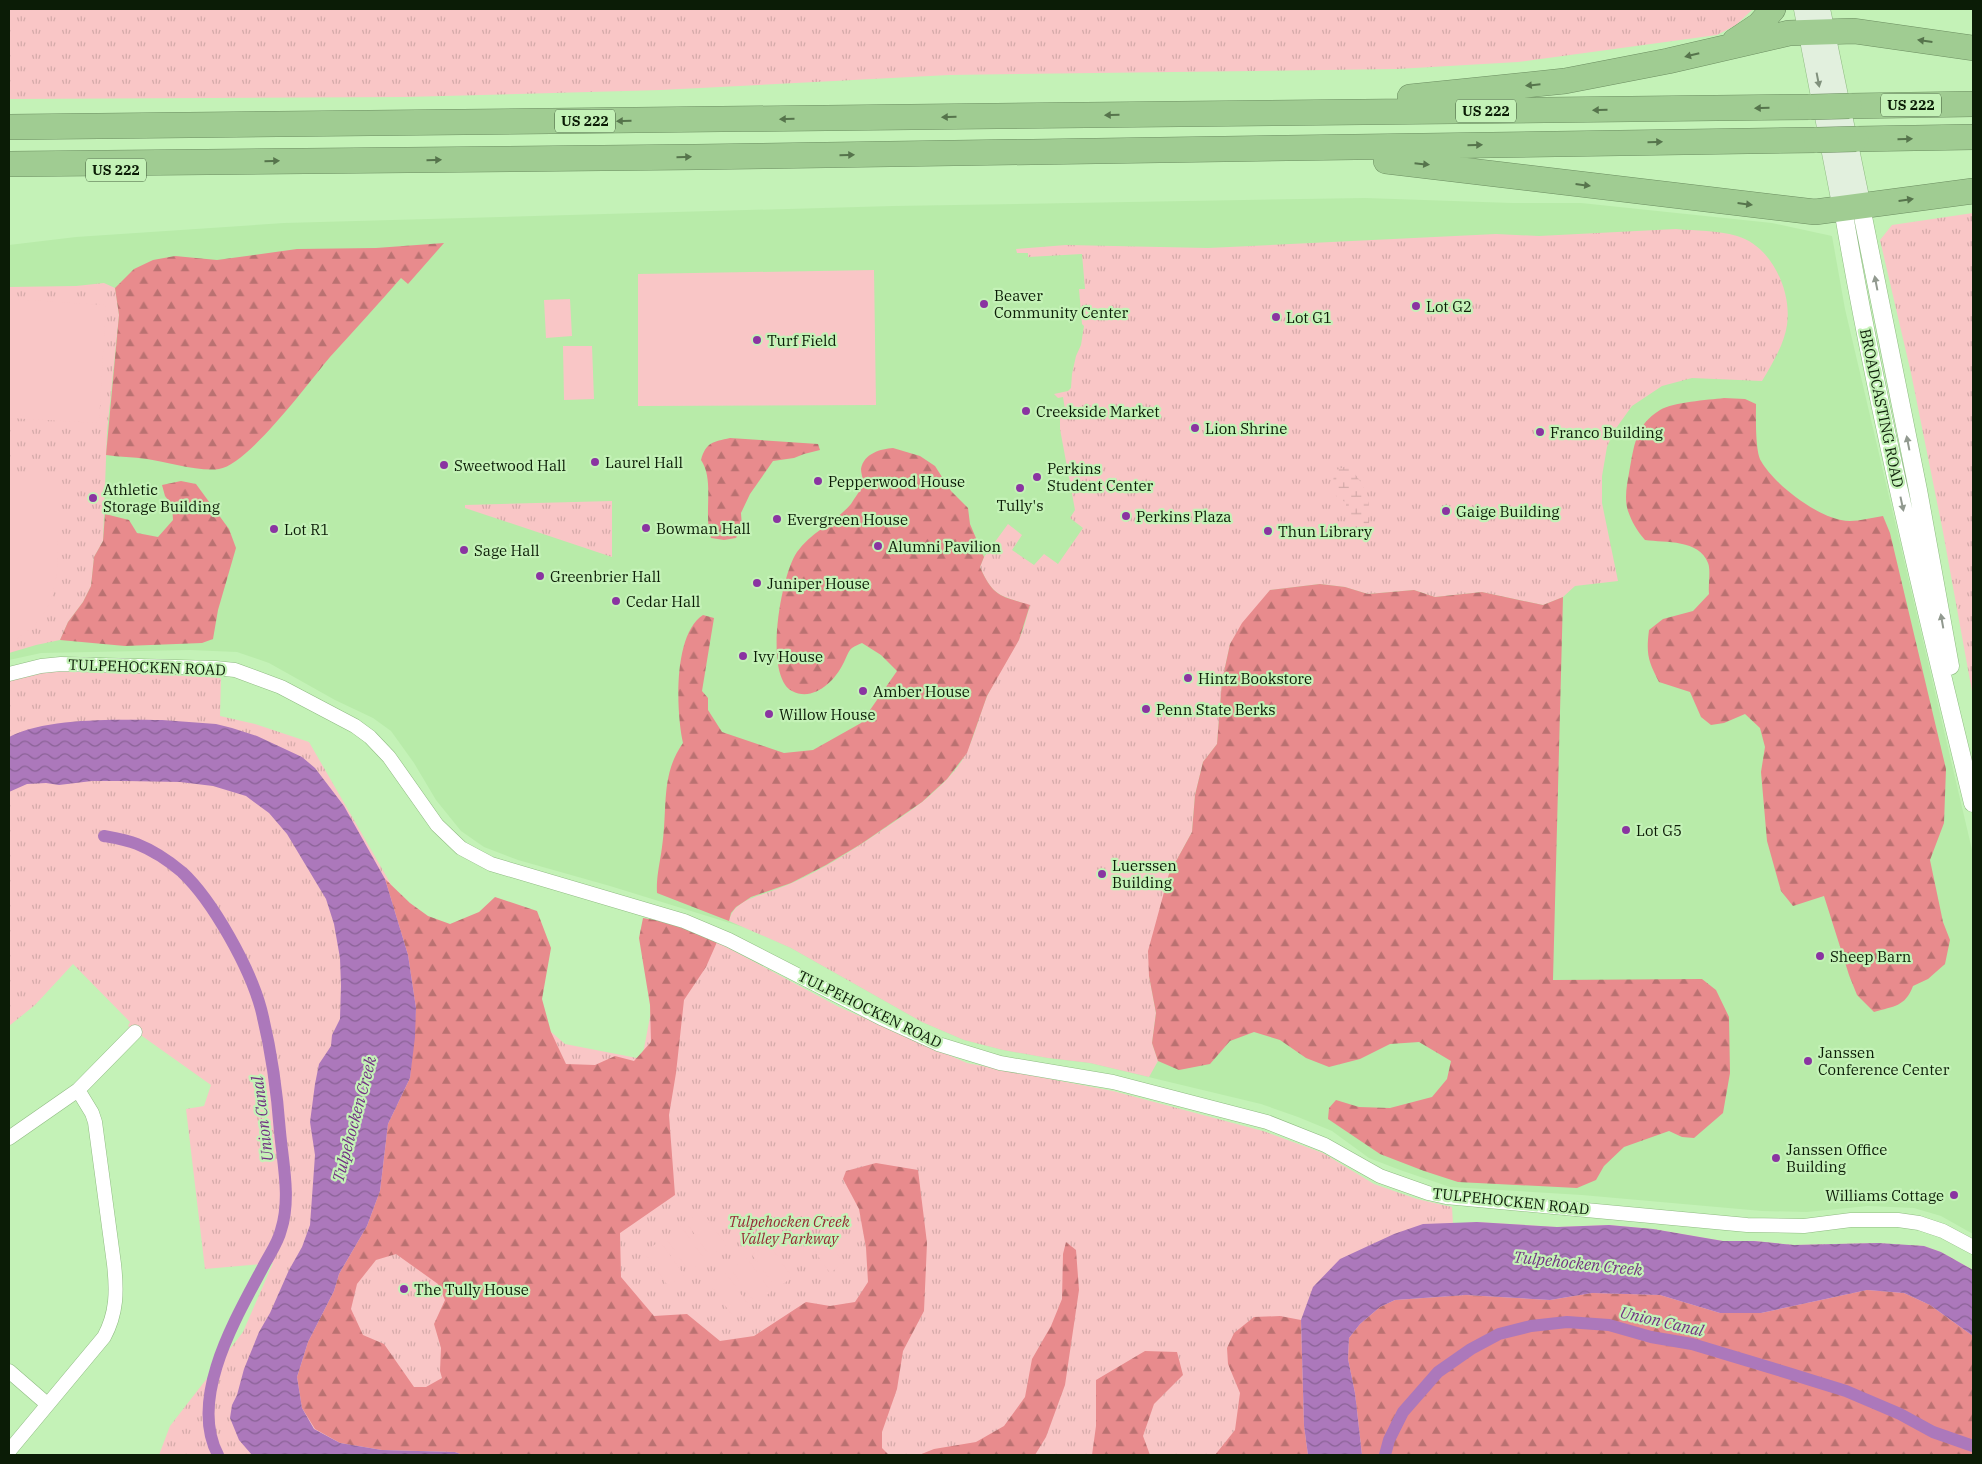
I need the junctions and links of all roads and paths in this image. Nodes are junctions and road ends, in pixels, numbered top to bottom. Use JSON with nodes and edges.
{"nodes":[{"id":1,"x":1772,"y":9,"type":"edge"},
{"id":2,"x":1814,"y":20,"type":"edge"},
{"id":3,"x":1973,"y":48,"type":"edge"},
{"id":4,"x":1717,"y":50,"type":"junction"},
{"id":5,"x":1973,"y":104,"type":"edge"},
{"id":6,"x":1161,"y":115,"type":"junction"},
{"id":7,"x":9,"y":128,"type":"edge"},
{"id":8,"x":1973,"y":137,"type":"edge"},
{"id":9,"x":1234,"y":149,"type":"junction"},
{"id":10,"x":223,"y":162,"type":"junction"},
{"id":11,"x":9,"y":164,"type":"edge"},
{"id":12,"x":9,"y":178,"type":"edge"},
{"id":13,"x":1973,"y":191,"type":"edge"},
{"id":14,"x":1852,"y":208,"type":"junction"},
{"id":15,"x":9,"y":674,"type":"edge"},
{"id":16,"x":1973,"y":789,"type":"edge"},
{"id":17,"x":1973,"y":804,"type":"edge"},
{"id":18,"x":135,"y":1032,"type":"dead end"},
{"id":19,"x":78,"y":1090,"type":"junction"},
{"id":20,"x":9,"y":1138,"type":"edge"},
{"id":21,"x":1973,"y":1247,"type":"edge"},
{"id":22,"x":9,"y":1371,"type":"edge"},
{"id":23,"x":47,"y":1404,"type":"junction"},
{"id":24,"x":9,"y":1451,"type":"edge"}],
"edges":[{"from":1,"to":4,"type":"highway"},
{"from":3,"to":2,"type":"highway","one_way":true},
{"from":2,"to":4,"type":"highway"},
{"from":2,"to":14,"type":"main road","name":"BROADCASTING ROAD"},
{"from":4,"to":6,"type":"highway","one_way":true},
{"from":5,"to":6,"type":"highway","number":"US 222","one_way":true,"bridge":true},
{"from":6,"to":7,"type":"highway","number":"US 222","one_way":true},
{"from":9,"to":8,"type":"highway","number":"US 222","one_way":true,"bridge":true},
{"from":10,"to":9,"type":"highway","number":"US 222","one_way":true},
{"from":9,"to":14,"type":"highway","one_way":true},
{"from":10,"to":11,"type":"highway"},
{"from":10,"to":12,"type":"highway","number":"US 222"},
{"from":14,"to":13,"type":"highway","one_way":true},
{"from":16,"to":14,"type":"street","name":"BROADCASTING ROAD","one_way":true},
{"from":14,"to":17,"type":"street","name":"BROADCASTING ROAD","one_way":true},
{"from":15,"to":21,"type":"street","name":"TULPEHOCKEN ROAD"},
{"from":18,"to":19,"type":"street"},
{"from":19,"to":20,"type":"street"},
{"from":19,"to":23,"type":"street"},
{"from":22,"to":23,"type":"street"},
{"from":23,"to":24,"type":"street"}]}
